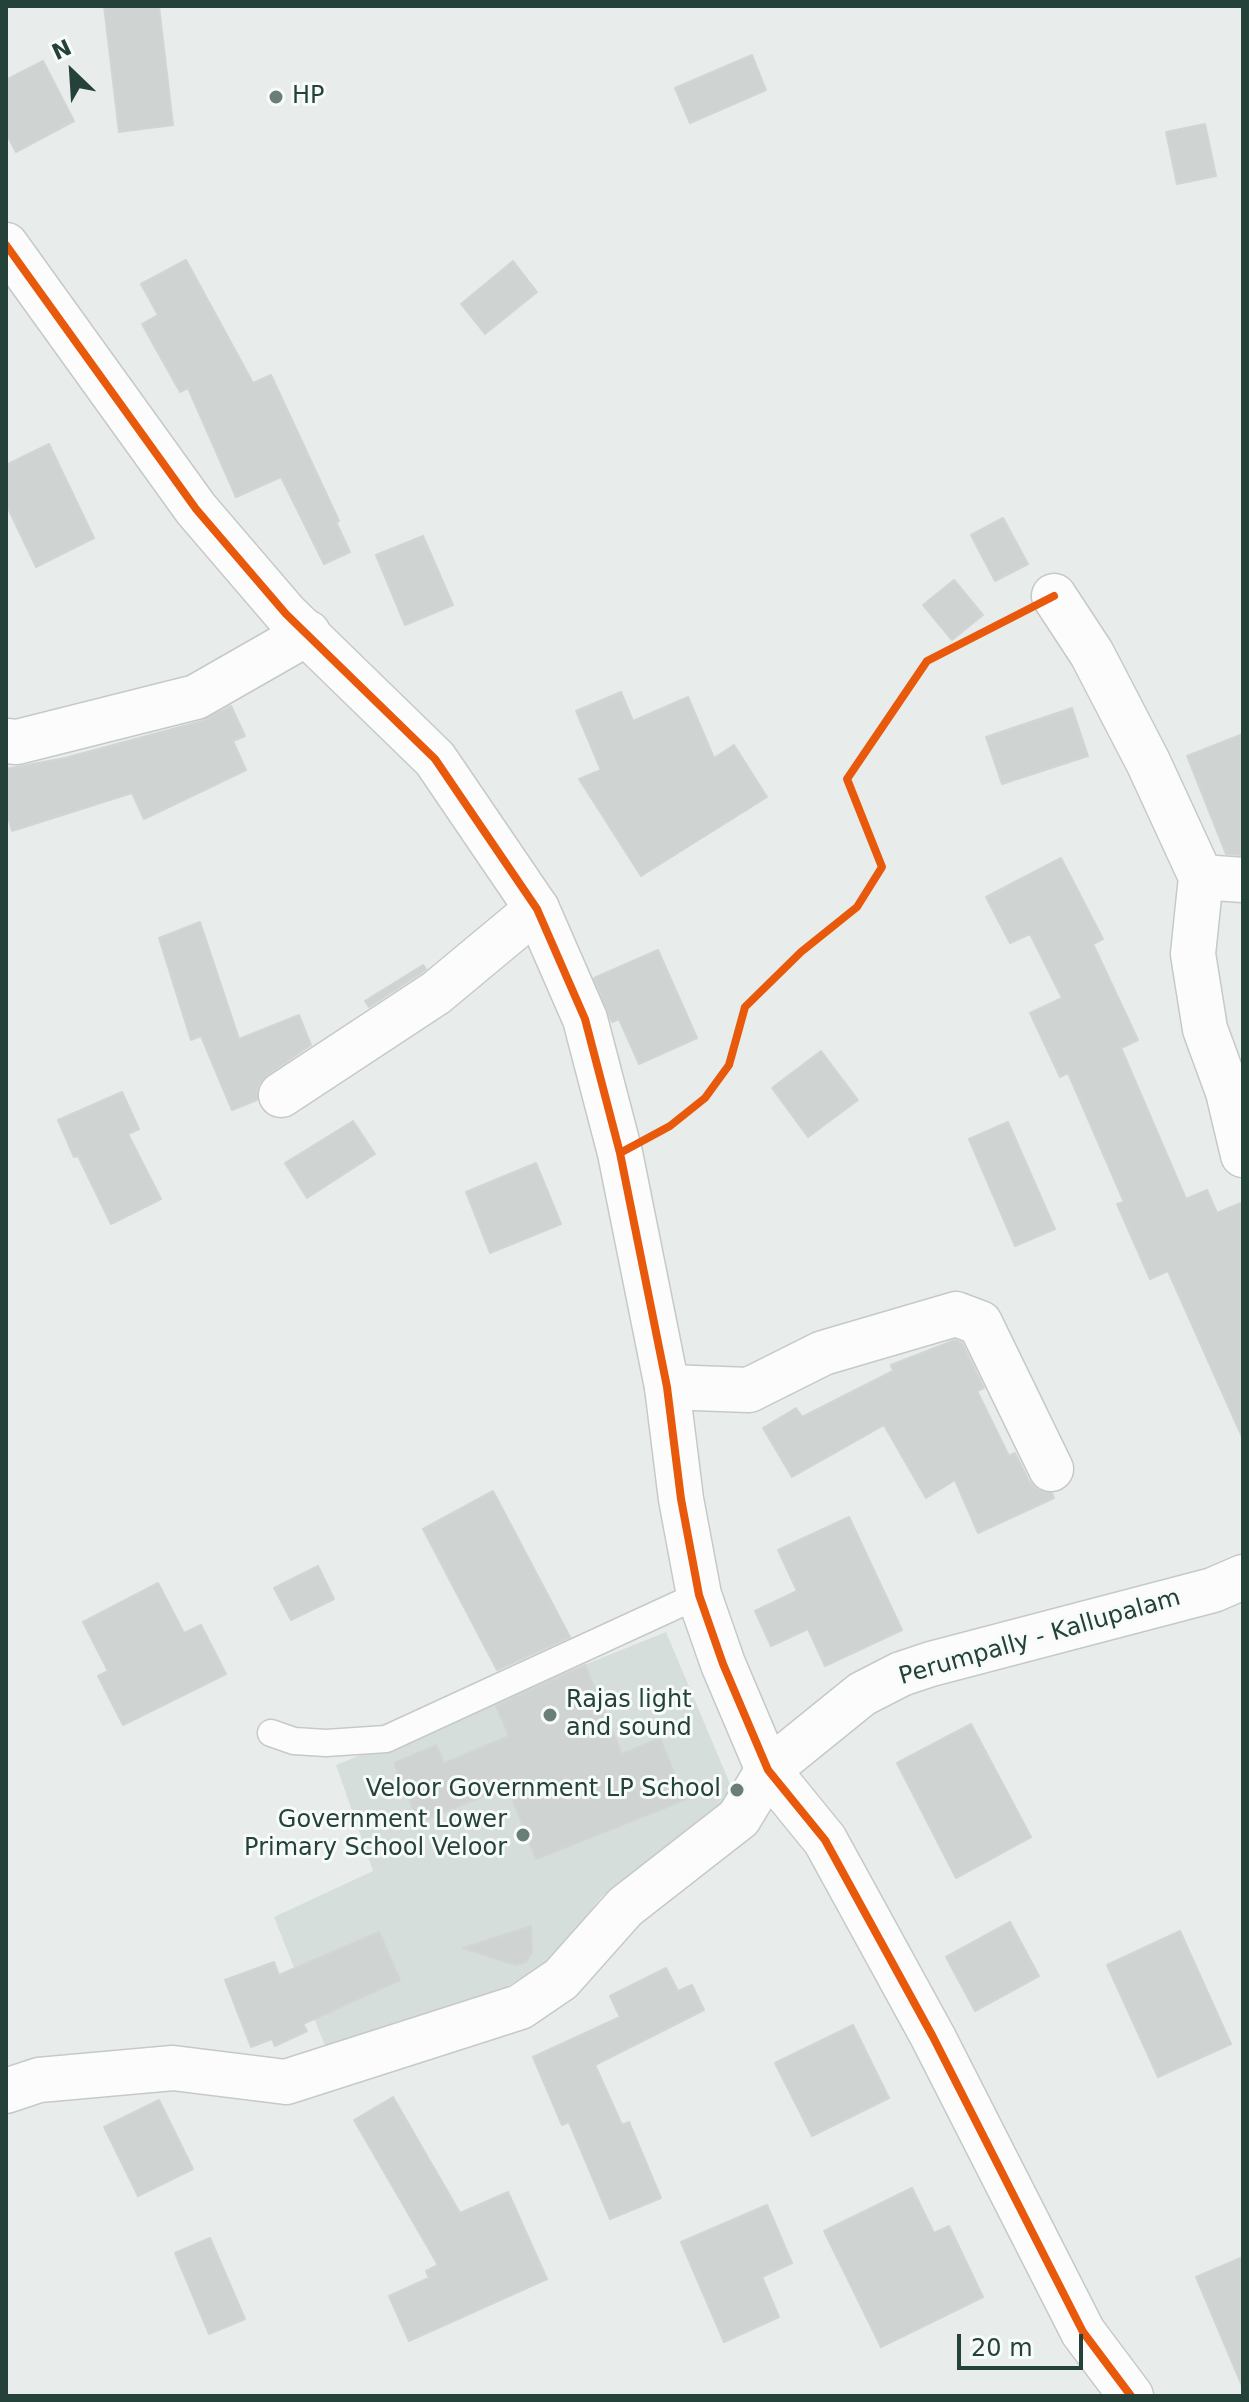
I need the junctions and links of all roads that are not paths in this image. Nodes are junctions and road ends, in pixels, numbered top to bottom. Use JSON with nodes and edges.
{"nodes":[{"id":1,"x":6,"y":245,"type":"edge"},
{"id":2,"x":1054,"y":596,"type":"dead end"},
{"id":3,"x":308,"y":633,"type":"junction"},
{"id":4,"x":6,"y":741,"type":"edge"},
{"id":5,"x":1222,"y":879,"type":"edge"},
{"id":6,"x":537,"y":909,"type":"junction"},
{"id":7,"x":281,"y":1095,"type":"dead end"},
{"id":8,"x":1243,"y":1155,"type":"edge"},
{"id":9,"x":667,"y":1387,"type":"junction"},
{"id":10,"x":1051,"y":1469,"type":"dead end"},
{"id":11,"x":1243,"y":1577,"type":"edge"},
{"id":12,"x":699,"y":1595,"type":"junction"},
{"id":13,"x":271,"y":1733,"type":"dead end"},
{"id":14,"x":768,"y":1770,"type":"junction"},
{"id":15,"x":6,"y":2091,"type":"edge"},
{"id":16,"x":1131,"y":2396,"type":"edge"}],
"edges":[{"from":1,"to":3,"type":"street"},
{"from":2,"to":5,"type":"street"},
{"from":3,"to":4,"type":"street"},
{"from":3,"to":6,"type":"street"},
{"from":5,"to":8,"type":"street"},
{"from":6,"to":7,"type":"street"},
{"from":6,"to":9,"type":"street"},
{"from":9,"to":10,"type":"street"},
{"from":9,"to":12,"type":"street"},
{"from":11,"to":14,"type":"street","name":"Perumpally - Kallupalam"},
{"from":12,"to":13,"type":"lane"},
{"from":12,"to":14,"type":"street"},
{"from":14,"to":15,"type":"street","name":"Perumpally - Kallupalam"},
{"from":14,"to":16,"type":"street"}]}
